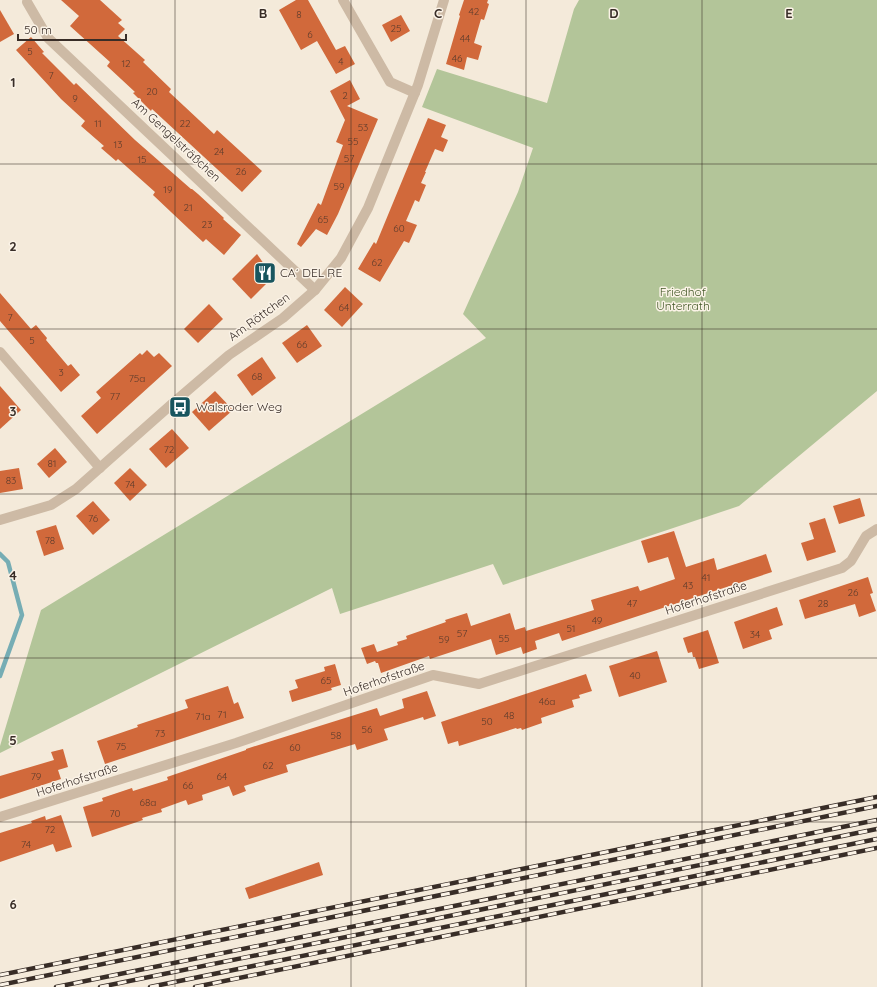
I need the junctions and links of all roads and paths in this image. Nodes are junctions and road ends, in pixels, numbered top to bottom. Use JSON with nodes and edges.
{"nodes":[{"id":1,"x":343,"y":0,"type":"edge"},
{"id":2,"x":444,"y":0,"type":"edge"},
{"id":3,"x":27,"y":2,"type":"dead end"},
{"id":4,"x":415,"y":93,"type":"junction"},
{"id":5,"x":315,"y":290,"type":"junction"},
{"id":6,"x":0,"y":352,"type":"edge"},
{"id":7,"x":100,"y":468,"type":"junction"},
{"id":8,"x":0,"y":520,"type":"edge"},
{"id":9,"x":877,"y":529,"type":"edge"},
{"id":10,"x":0,"y":817,"type":"edge"}],
"edges":[{"from":1,"to":4,"type":"street"},
{"from":2,"to":4,"type":"street","name":"Am Röttchen"},
{"from":3,"to":5,"type":"street","name":"Am Gengelsträßchen"},
{"from":4,"to":5,"type":"street","name":"Am Röttchen"},
{"from":5,"to":7,"type":"street","name":"Am Röttchen"},
{"from":6,"to":7,"type":"street"},
{"from":7,"to":8,"type":"street","name":"Am Röttchen"},
{"from":9,"to":10,"type":"street","name":"Hoferhofstraße"}]}
